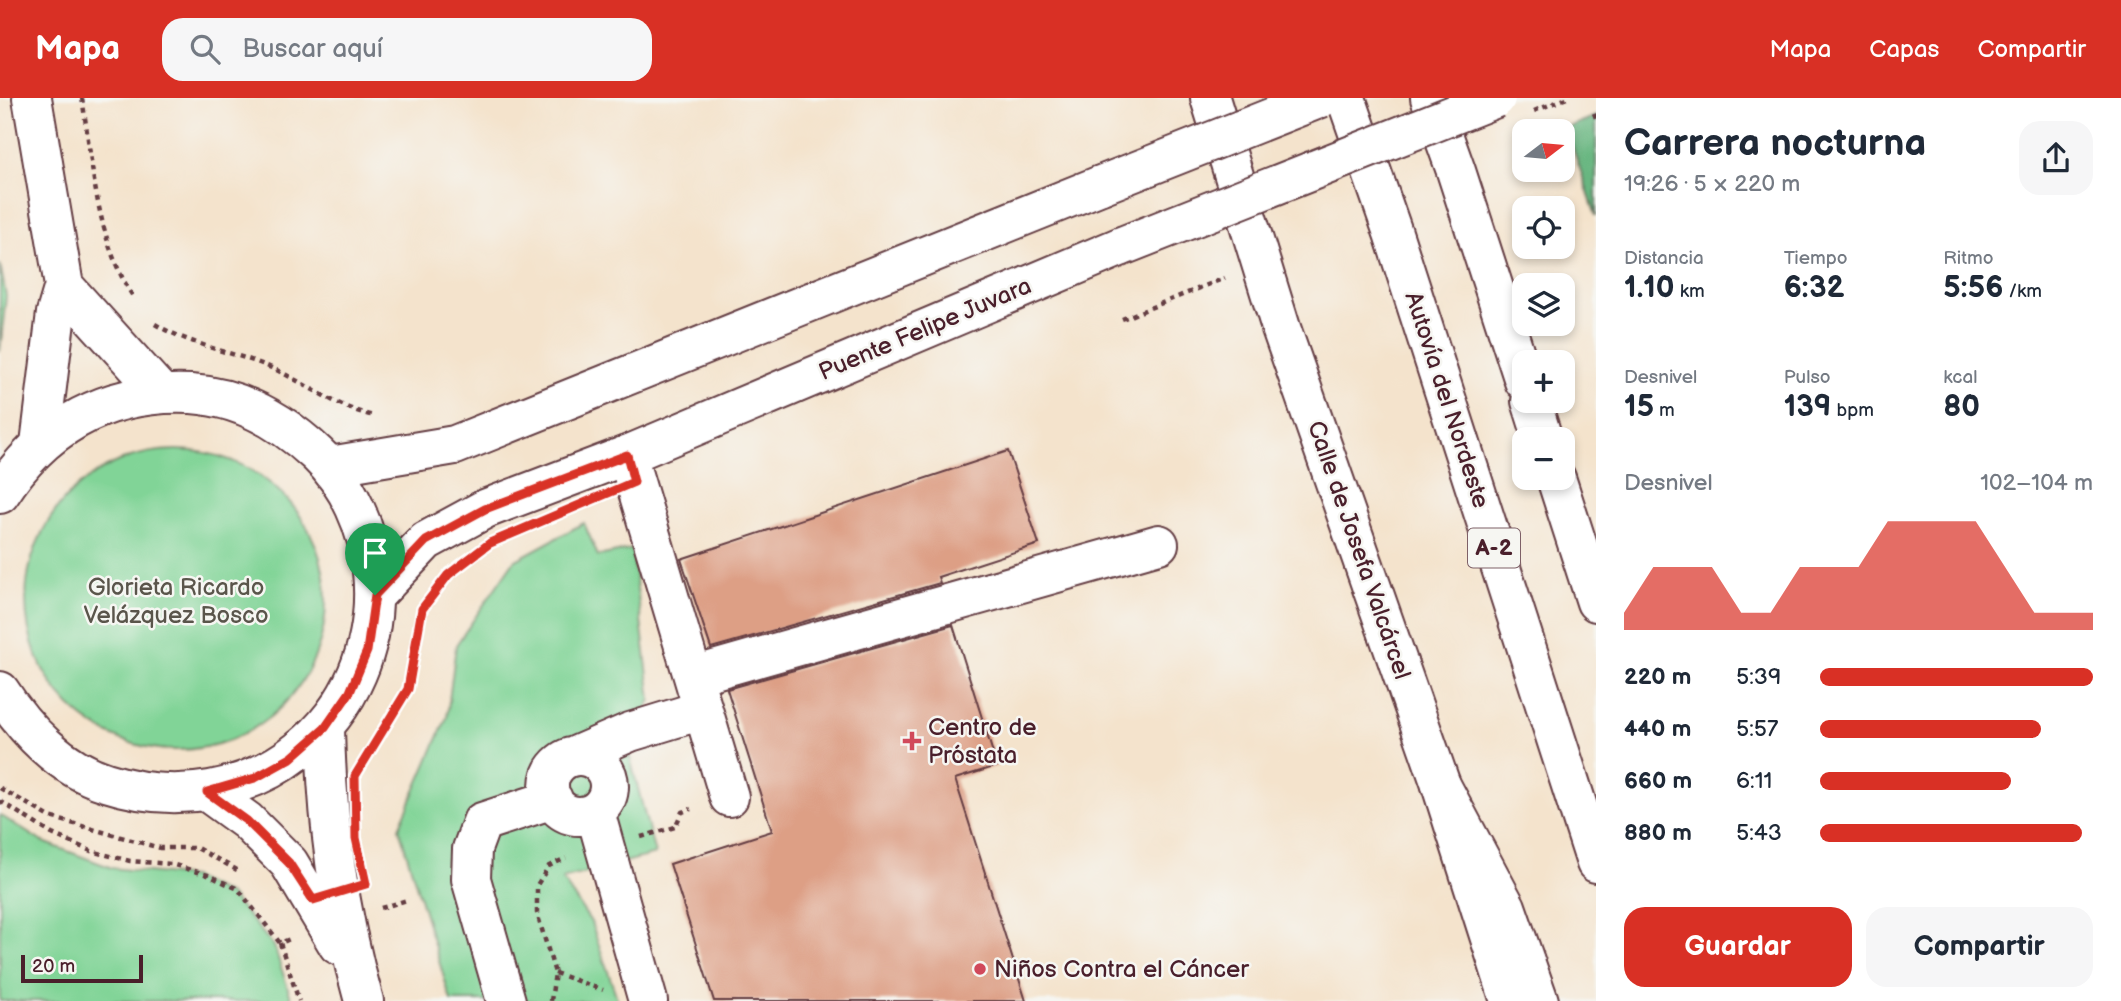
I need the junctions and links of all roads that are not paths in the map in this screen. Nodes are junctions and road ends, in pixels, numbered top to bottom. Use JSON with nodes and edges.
{"nodes":[{"id":1,"x":9,"y":98,"type":"edge"},
{"id":2,"x":32,"y":98,"type":"edge"},
{"id":3,"x":1210,"y":98,"type":"edge"},
{"id":4,"x":1321,"y":98,"type":"edge"},
{"id":5,"x":1346,"y":98,"type":"edge"},
{"id":6,"x":1430,"y":98,"type":"edge"},
{"id":7,"x":1496,"y":98,"type":"edge"},
{"id":8,"x":0,"y":100,"type":"edge"},
{"id":9,"x":64,"y":286,"type":"junction"},
{"id":10,"x":1514,"y":350,"type":"edge"},
{"id":11,"x":161,"y":393,"type":"junction"},
{"id":12,"x":40,"y":444,"type":"junction"},
{"id":13,"x":627,"y":455,"type":"junction"},
{"id":14,"x":330,"y":466,"type":"junction"},
{"id":15,"x":1560,"y":490,"type":"edge"},
{"id":16,"x":0,"y":494,"type":"edge"},
{"id":17,"x":1159,"y":544,"type":"dead end"},
{"id":18,"x":375,"y":595,"type":"junction"},
{"id":19,"x":1596,"y":602,"type":"edge"},
{"id":20,"x":698,"y":693,"type":"junction"},
{"id":21,"x":6,"y":712,"type":"edge"},
{"id":22,"x":325,"y":728,"type":"junction"},
{"id":23,"x":577,"y":755,"type":"junction"},
{"id":24,"x":1441,"y":785,"type":"junction"},
{"id":25,"x":207,"y":792,"type":"junction"},
{"id":26,"x":729,"y":797,"type":"dead end"},
{"id":27,"x":553,"y":799,"type":"junction"},
{"id":28,"x":595,"y":812,"type":"junction"},
{"id":29,"x":1596,"y":863,"type":"edge"},
{"id":30,"x":337,"y":924,"type":"junction"},
{"id":31,"x":363,"y":997,"type":"edge"},
{"id":32,"x":506,"y":1001,"type":"edge"},
{"id":33,"x":648,"y":1001,"type":"edge"},
{"id":34,"x":1510,"y":1001,"type":"edge"},
{"id":35,"x":1539,"y":1001,"type":"edge"}],
"edges":[{"from":1,"to":8,"type":"main road"},
{"from":2,"to":9,"type":"main road"},
{"from":3,"to":24,"type":"main road","name":"Calle de Josefa Valcárcel"},
{"from":4,"to":14,"type":"main road","bridge":true},
{"from":5,"to":29,"type":"main road","name":"Autovía del Nordeste","number":"A-2"},
{"from":6,"to":10,"type":"main road"},
{"from":7,"to":13,"type":"main road","name":"Puente Felipe Juvara","bridge":true},
{"from":9,"to":11,"type":"main road"},
{"from":9,"to":12,"type":"main road"},
{"from":11,"to":12,"type":"main road"},
{"from":11,"to":14,"type":"main road"},
{"from":12,"to":16,"type":"main road"},
{"from":13,"to":18,"type":"main road","name":"Puente Felipe Juvara"},
{"from":13,"to":20,"type":"main road"},
{"from":14,"to":18,"type":"main road"},
{"from":15,"to":19,"type":"main road"},
{"from":17,"to":20,"type":"main road"},
{"from":18,"to":22,"type":"main road"},
{"from":20,"to":23,"type":"main road"},
{"from":20,"to":26,"type":"main road"},
{"from":21,"to":25,"type":"main road"},
{"from":22,"to":25,"type":"main road"},
{"from":22,"to":30,"type":"main road"},
{"from":23,"to":27,"type":"main road"},
{"from":23,"to":28,"type":"main road"},
{"from":24,"to":34,"type":"main road","name":"Calle de Josefa Valcárcel"},
{"from":24,"to":35,"type":"main road"},
{"from":25,"to":30,"type":"main road"},
{"from":27,"to":28,"type":"main road"},
{"from":27,"to":32,"type":"main road"},
{"from":28,"to":33,"type":"main road"},
{"from":30,"to":31,"type":"main road"}]}
